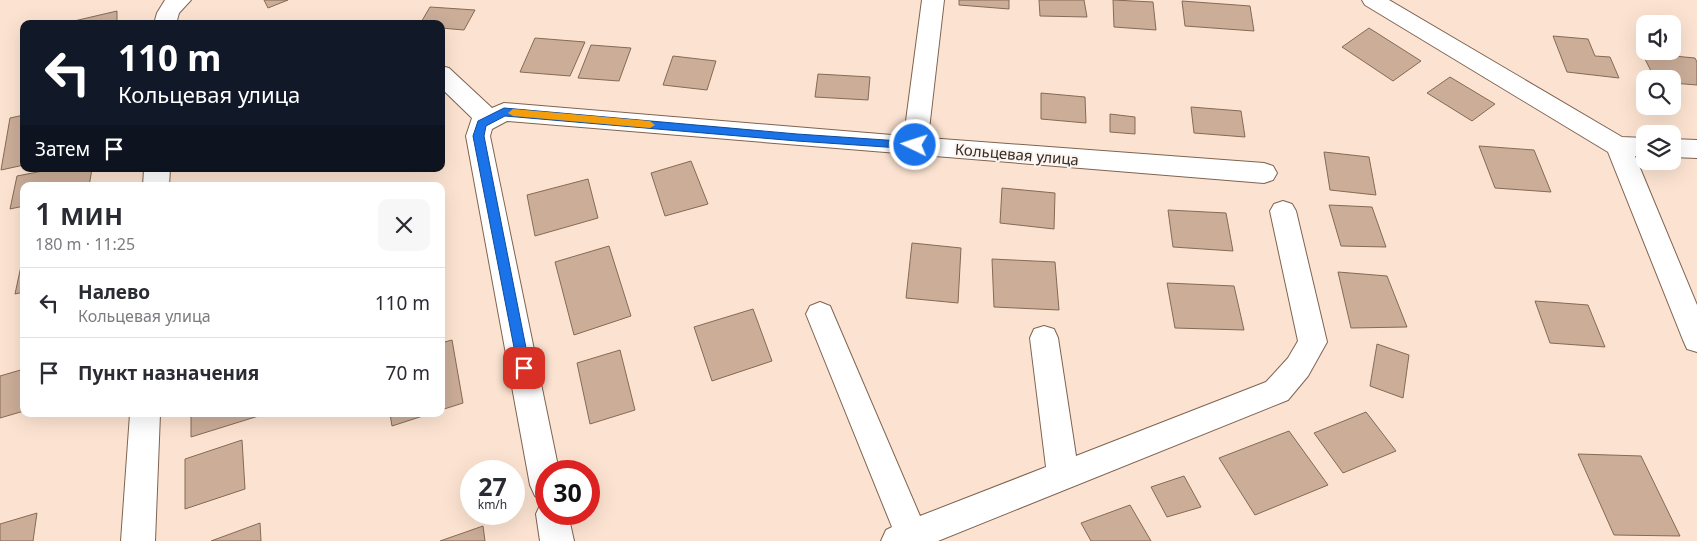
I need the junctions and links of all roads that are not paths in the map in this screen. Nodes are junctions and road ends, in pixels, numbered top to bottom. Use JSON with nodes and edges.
{"nodes":[{"id":1,"x":180,"y":0,"type":"edge"},
{"id":2,"x":934,"y":0,"type":"edge"},
{"id":3,"x":1373,"y":0,"type":"edge"},
{"id":4,"x":165,"y":20,"type":"edge"},
{"id":5,"x":445,"y":78,"type":"edge"},
{"id":6,"x":489,"y":119,"type":"junction"},
{"id":7,"x":915,"y":145,"type":"junction"},
{"id":8,"x":1618,"y":146,"type":"junction"},
{"id":9,"x":1636,"y":147,"type":"edge"},
{"id":10,"x":1681,"y":148,"type":"edge"},
{"id":11,"x":1697,"y":149,"type":"edge"},
{"id":12,"x":1264,"y":173,"type":"dead end"},
{"id":13,"x":1284,"y":211,"type":"dead end"},
{"id":14,"x":820,"y":314,"type":"dead end"},
{"id":15,"x":1044,"y":338,"type":"dead end"},
{"id":16,"x":1697,"y":340,"type":"edge"},
{"id":17,"x":145,"y":417,"type":"edge"},
{"id":18,"x":541,"y":460,"type":"edge"},
{"id":19,"x":1063,"y":476,"type":"junction"},
{"id":20,"x":554,"y":525,"type":"edge"},
{"id":21,"x":905,"y":538,"type":"edge"},
{"id":22,"x":138,"y":541,"type":"edge"},
{"id":23,"x":557,"y":541,"type":"edge"}],
"edges":[{"from":1,"to":4,"type":"street"},
{"from":2,"to":7,"type":"street"},
{"from":3,"to":8,"type":"street"},
{"from":5,"to":6,"type":"street"},
{"from":6,"to":7,"type":"street","name":"Кольцевая улица"},
{"from":6,"to":18,"type":"street"},
{"from":7,"to":12,"type":"street","name":"Кольцевая улица"},
{"from":8,"to":9,"type":"street"},
{"from":8,"to":16,"type":"street"},
{"from":10,"to":11,"type":"street"},
{"from":13,"to":19,"type":"street"},
{"from":14,"to":21,"type":"street"},
{"from":15,"to":19,"type":"street"},
{"from":17,"to":22,"type":"street"},
{"from":19,"to":21,"type":"street"},
{"from":20,"to":23,"type":"street"}]}
